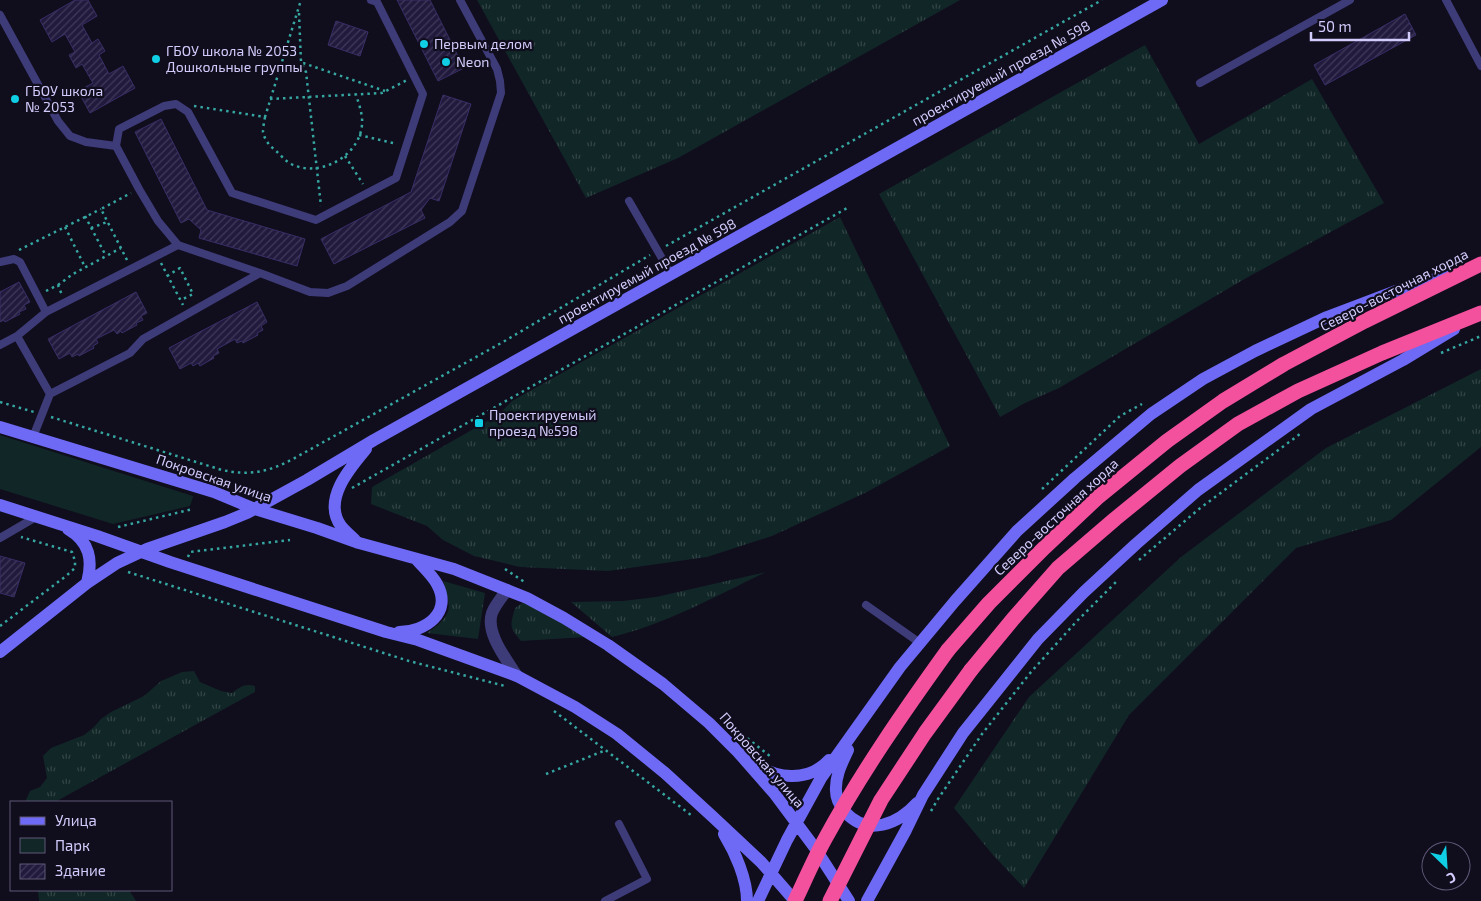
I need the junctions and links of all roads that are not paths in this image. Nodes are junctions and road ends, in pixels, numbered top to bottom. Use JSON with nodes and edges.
{"nodes":[{"id":1,"x":371,"y":0,"type":"edge"},
{"id":2,"x":460,"y":0,"type":"edge"},
{"id":3,"x":1162,"y":0,"type":"edge"},
{"id":4,"x":1350,"y":0,"type":"edge"},
{"id":5,"x":1446,"y":0,"type":"edge"},
{"id":6,"x":0,"y":15,"type":"edge"},
{"id":7,"x":1481,"y":66,"type":"edge"},
{"id":8,"x":1200,"y":83,"type":"dead end"},
{"id":9,"x":116,"y":146,"type":"junction"},
{"id":10,"x":629,"y":201,"type":"dead end"},
{"id":11,"x":178,"y":245,"type":"junction"},
{"id":12,"x":1,"y":261,"type":"edge"},
{"id":13,"x":1476,"y":266,"type":"edge"},
{"id":14,"x":260,"y":273,"type":"junction"},
{"id":15,"x":671,"y":274,"type":"junction"},
{"id":16,"x":46,"y":312,"type":"junction"},
{"id":17,"x":1479,"y":314,"type":"edge"},
{"id":18,"x":17,"y":336,"type":"junction"},
{"id":19,"x":0,"y":345,"type":"edge"},
{"id":20,"x":50,"y":394,"type":"junction"},
{"id":21,"x":0,"y":427,"type":"edge"},
{"id":22,"x":33,"y":437,"type":"junction"},
{"id":23,"x":374,"y":440,"type":"junction"},
{"id":24,"x":0,"y":506,"type":"edge"},
{"id":25,"x":255,"y":509,"type":"junction"},
{"id":26,"x":36,"y":517,"type":"junction"},
{"id":27,"x":60,"y":524,"type":"junction"},
{"id":28,"x":0,"y":538,"type":"edge"},
{"id":29,"x":359,"y":544,"type":"junction"},
{"id":30,"x":140,"y":551,"type":"junction"},
{"id":31,"x":417,"y":560,"type":"junction"},
{"id":32,"x":87,"y":582,"type":"junction"},
{"id":33,"x":507,"y":590,"type":"junction"},
{"id":34,"x":866,"y":605,"type":"dead end"},
{"id":35,"x":386,"y":632,"type":"junction"},
{"id":36,"x":920,"y":642,"type":"junction"},
{"id":37,"x":0,"y":652,"type":"edge"},
{"id":38,"x":517,"y":676,"type":"junction"},
{"id":39,"x":857,"y":728,"type":"junction"},
{"id":40,"x":738,"y":752,"type":"junction"},
{"id":41,"x":923,"y":795,"type":"junction"},
{"id":42,"x":713,"y":817,"type":"junction"},
{"id":43,"x":796,"y":822,"type":"junction"},
{"id":44,"x":619,"y":824,"type":"dead end"},
{"id":45,"x":771,"y":873,"type":"junction"},
{"id":46,"x":605,"y":901,"type":"edge"},
{"id":47,"x":747,"y":901,"type":"edge"},
{"id":48,"x":758,"y":901,"type":"edge"},
{"id":49,"x":795,"y":901,"type":"edge"},
{"id":50,"x":830,"y":901,"type":"edge"},
{"id":51,"x":849,"y":901,"type":"edge"},
{"id":52,"x":867,"y":901,"type":"edge"}],
"edges":[{"from":1,"to":9,"type":"lane"},
{"from":2,"to":14,"type":"lane"},
{"from":3,"to":15,"type":"main road","name":"проектируемый проезд № 598"},
{"from":4,"to":8,"type":"lane"},
{"from":5,"to":7,"type":"lane"},
{"from":6,"to":9,"type":"lane"},
{"from":9,"to":11,"type":"lane"},
{"from":10,"to":15,"type":"lane"},
{"from":11,"to":14,"type":"lane"},
{"from":11,"to":16,"type":"lane"},
{"from":12,"to":16,"type":"lane"},
{"from":13,"to":36,"type":"main road"},
{"from":13,"to":49,"type":"highway","name":"Северо-восточная хорда","bridge":true},
{"from":14,"to":20,"type":"lane"},
{"from":15,"to":23,"type":"main road","name":"проектируемый проезд № 598"},
{"from":16,"to":18,"type":"lane"},
{"from":17,"to":41,"type":"main road"},
{"from":17,"to":50,"type":"highway","bridge":true},
{"from":18,"to":19,"type":"lane"},
{"from":18,"to":20,"type":"lane"},
{"from":20,"to":22,"type":"lane"},
{"from":21,"to":22,"type":"main road","name":"Покровская улица"},
{"from":22,"to":25,"type":"main road","name":"Покровская улица"},
{"from":23,"to":25,"type":"main road","name":"проектируемый проезд № 598"},
{"from":23,"to":29,"type":"main road"},
{"from":24,"to":26,"type":"main road"},
{"from":25,"to":29,"type":"main road","name":"Покровская улица"},
{"from":25,"to":30,"type":"main road","name":"проектируемый проезд № 598"},
{"from":26,"to":27,"type":"main road"},
{"from":26,"to":28,"type":"lane"},
{"from":27,"to":30,"type":"main road"},
{"from":27,"to":32,"type":"main road"},
{"from":29,"to":31,"type":"main road","name":"Покровская улица"},
{"from":30,"to":32,"type":"main road","name":"проектируемый проезд № 598"},
{"from":30,"to":35,"type":"main road"},
{"from":31,"to":33,"type":"main road","name":"Покровская улица"},
{"from":31,"to":35,"type":"main road"},
{"from":32,"to":37,"type":"main road","name":"проектируемый проезд № 598"},
{"from":33,"to":38,"type":"street"},
{"from":33,"to":40,"type":"main road","name":"Покровская улица"},
{"from":34,"to":36,"type":"lane"},
{"from":35,"to":38,"type":"main road"},
{"from":36,"to":39,"type":"main road"},
{"from":38,"to":42,"type":"main road"},
{"from":39,"to":40,"type":"main road"},
{"from":39,"to":41,"type":"main road"},
{"from":39,"to":43,"type":"main road"},
{"from":40,"to":43,"type":"main road","name":"Покровская улица"},
{"from":41,"to":52,"type":"main road"},
{"from":42,"to":45,"type":"main road"},
{"from":42,"to":47,"type":"main road"},
{"from":43,"to":45,"type":"main road"},
{"from":43,"to":51,"type":"main road","name":"Покровская улица"},
{"from":44,"to":46,"type":"lane"},
{"from":45,"to":48,"type":"main road"},
{"from":45,"to":49,"type":"main road"}]}
